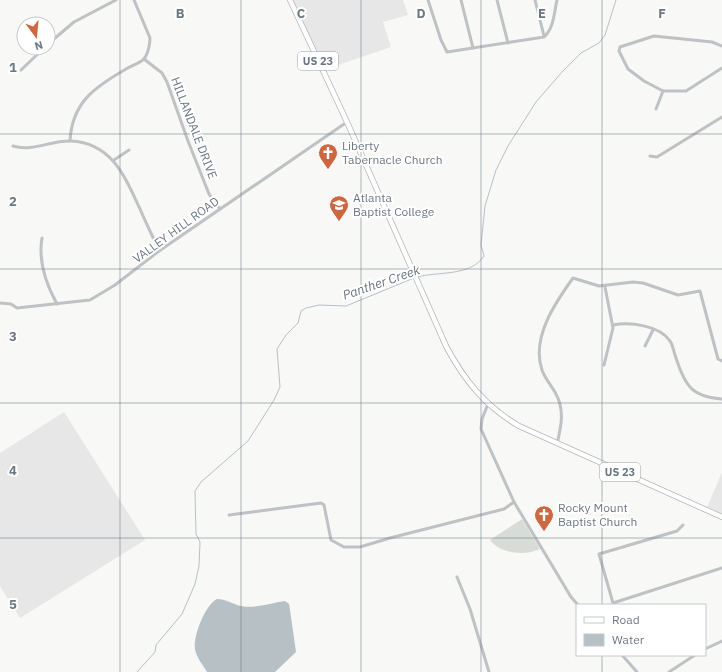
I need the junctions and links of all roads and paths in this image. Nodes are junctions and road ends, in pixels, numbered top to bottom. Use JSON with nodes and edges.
{"nodes":[{"id":1,"x":116,"y":0,"type":"edge"},
{"id":2,"x":134,"y":0,"type":"edge"},
{"id":3,"x":290,"y":0,"type":"edge"},
{"id":4,"x":428,"y":0,"type":"edge"},
{"id":5,"x":461,"y":0,"type":"edge"},
{"id":6,"x":497,"y":0,"type":"edge"},
{"id":7,"x":535,"y":0,"type":"edge"},
{"id":8,"x":557,"y":0,"type":"edge"},
{"id":9,"x":544,"y":36,"type":"junction"},
{"id":10,"x":56,"y":37,"type":"edge"},
{"id":11,"x":508,"y":43,"type":"junction"},
{"id":12,"x":722,"y":46,"type":"edge"},
{"id":13,"x":474,"y":48,"type":"junction"},
{"id":14,"x":36,"y":56,"type":"edge"},
{"id":15,"x":144,"y":59,"type":"junction"},
{"id":16,"x":722,"y":68,"type":"edge"},
{"id":17,"x":21,"y":70,"type":"dead end"},
{"id":18,"x":663,"y":91,"type":"junction"},
{"id":19,"x":656,"y":109,"type":"dead end"},
{"id":20,"x":722,"y":117,"type":"edge"},
{"id":21,"x":347,"y":122,"type":"junction"},
{"id":22,"x":70,"y":141,"type":"junction"},
{"id":23,"x":13,"y":146,"type":"dead end"},
{"id":24,"x":128,"y":150,"type":"dead end"},
{"id":25,"x":650,"y":156,"type":"dead end"},
{"id":26,"x":114,"y":160,"type":"junction"},
{"id":27,"x":220,"y":209,"type":"junction"},
{"id":28,"x":42,"y":238,"type":"dead end"},
{"id":29,"x":160,"y":251,"type":"junction"},
{"id":30,"x":605,"y":286,"type":"junction"},
{"id":31,"x":0,"y":303,"type":"edge"},
{"id":32,"x":56,"y":304,"type":"junction"},
{"id":33,"x":613,"y":324,"type":"junction"},
{"id":34,"x":653,"y":330,"type":"junction"},
{"id":35,"x":645,"y":346,"type":"dead end"},
{"id":36,"x":722,"y":361,"type":"edge"},
{"id":37,"x":604,"y":365,"type":"dead end"},
{"id":38,"x":722,"y":399,"type":"edge"},
{"id":39,"x":488,"y":404,"type":"junction"},
{"id":40,"x":557,"y":444,"type":"junction"},
{"id":41,"x":514,"y":502,"type":"junction"},
{"id":42,"x":229,"y":516,"type":"dead end"},
{"id":43,"x":722,"y":517,"type":"edge"},
{"id":44,"x":683,"y":525,"type":"dead end"},
{"id":45,"x":722,"y":568,"type":"edge"},
{"id":46,"x":457,"y":577,"type":"dead end"},
{"id":47,"x":577,"y":604,"type":"edge"},
{"id":48,"x":722,"y":641,"type":"edge"},
{"id":49,"x":706,"y":649,"type":"edge"},
{"id":50,"x":623,"y":656,"type":"edge"},
{"id":51,"x":693,"y":656,"type":"edge"},
{"id":52,"x":489,"y":672,"type":"edge"},
{"id":53,"x":637,"y":672,"type":"edge"},
{"id":54,"x":669,"y":672,"type":"edge"}],
"edges":[{"from":1,"to":10,"type":"street"},
{"from":2,"to":15,"type":"street"},
{"from":3,"to":21,"type":"main road","number":"US 23"},
{"from":4,"to":13,"type":"street"},
{"from":5,"to":13,"type":"street"},
{"from":6,"to":11,"type":"street"},
{"from":7,"to":9,"type":"street"},
{"from":8,"to":9,"type":"street"},
{"from":9,"to":11,"type":"street"},
{"from":11,"to":13,"type":"street"},
{"from":12,"to":18,"type":"street"},
{"from":14,"to":17,"type":"street"},
{"from":15,"to":22,"type":"street"},
{"from":15,"to":27,"type":"street","name":"HILLANDALE DRIVE"},
{"from":16,"to":18,"type":"street"},
{"from":18,"to":19,"type":"street"},
{"from":20,"to":25,"type":"street"},
{"from":21,"to":27,"type":"street","name":"VALLEY HILL ROAD"},
{"from":21,"to":39,"type":"main road","number":"US 23"},
{"from":22,"to":23,"type":"street"},
{"from":22,"to":26,"type":"street"},
{"from":24,"to":26,"type":"street"},
{"from":26,"to":29,"type":"street"},
{"from":27,"to":29,"type":"street","name":"VALLEY HILL ROAD"},
{"from":28,"to":32,"type":"street"},
{"from":29,"to":32,"type":"street","name":"VALLEY HILL ROAD"},
{"from":30,"to":33,"type":"street"},
{"from":30,"to":36,"type":"street"},
{"from":30,"to":40,"type":"street"},
{"from":31,"to":32,"type":"street","name":"VALLEY HILL ROAD"},
{"from":33,"to":34,"type":"street"},
{"from":33,"to":37,"type":"street"},
{"from":34,"to":35,"type":"street"},
{"from":34,"to":38,"type":"street"},
{"from":39,"to":40,"type":"main road","number":"US 23"},
{"from":39,"to":41,"type":"street"},
{"from":40,"to":43,"type":"main road","number":"US 23"},
{"from":41,"to":42,"type":"street"},
{"from":41,"to":47,"type":"street"},
{"from":44,"to":45,"type":"street"},
{"from":46,"to":52,"type":"street"},
{"from":48,"to":49,"type":"street"},
{"from":50,"to":53,"type":"street"},
{"from":51,"to":54,"type":"street"}]}
